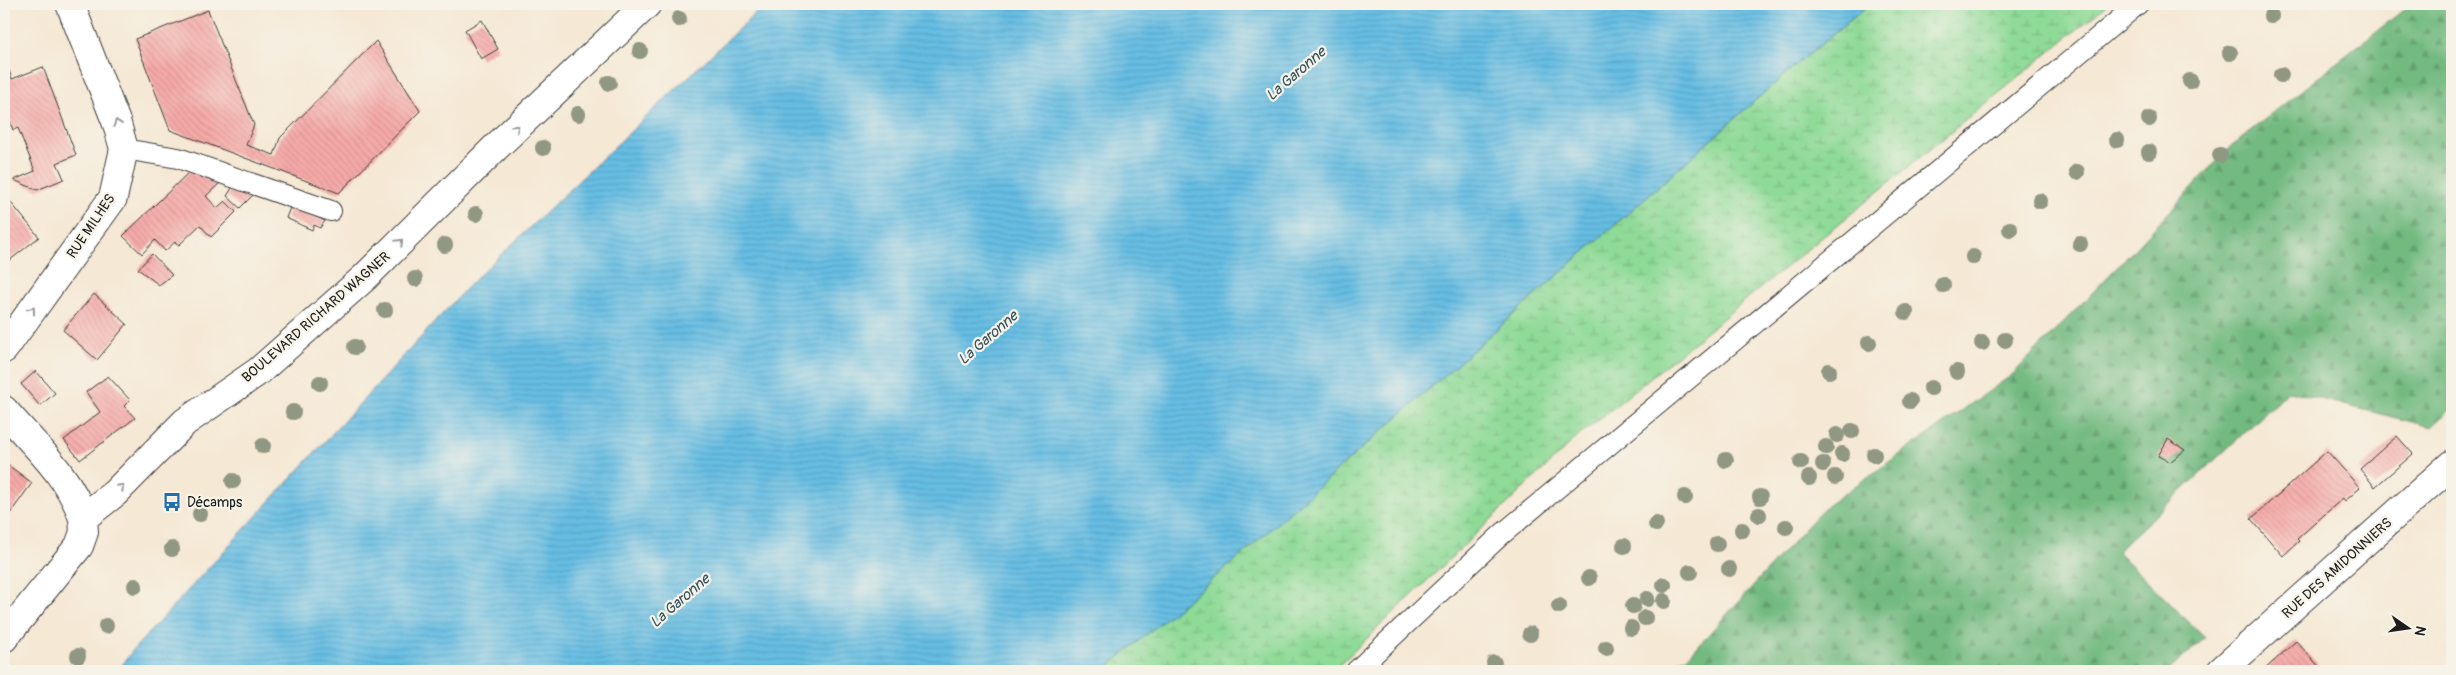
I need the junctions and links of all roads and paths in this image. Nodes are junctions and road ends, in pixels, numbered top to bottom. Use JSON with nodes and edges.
{"nodes":[{"id":1,"x":70,"y":4,"type":"edge"},
{"id":2,"x":647,"y":4,"type":"edge"},
{"id":3,"x":2138,"y":4,"type":"edge"},
{"id":4,"x":124,"y":149,"type":"junction"},
{"id":5,"x":332,"y":211,"type":"dead end"},
{"id":6,"x":4,"y":349,"type":"edge"},
{"id":7,"x":4,"y":410,"type":"edge"},
{"id":8,"x":2452,"y":464,"type":"edge"},
{"id":9,"x":83,"y":518,"type":"junction"},
{"id":10,"x":4,"y":638,"type":"edge"},
{"id":11,"x":1356,"y":671,"type":"edge"},
{"id":12,"x":2221,"y":671,"type":"edge"}],
"edges":[{"from":4,"to":1,"type":"street","name":"RUE MILHES","one_way":true},
{"from":9,"to":2,"type":"street","name":"BOULEVARD RICHARD WAGNER","one_way":true},
{"from":3,"to":11,"type":"lane"},
{"from":4,"to":5,"type":"lane"},
{"from":6,"to":4,"type":"street","name":"RUE MILHES","one_way":true},
{"from":7,"to":9,"type":"street"},
{"from":8,"to":12,"type":"street","name":"RUE DES AMIDONNIERS"},
{"from":9,"to":10,"type":"street"}]}
